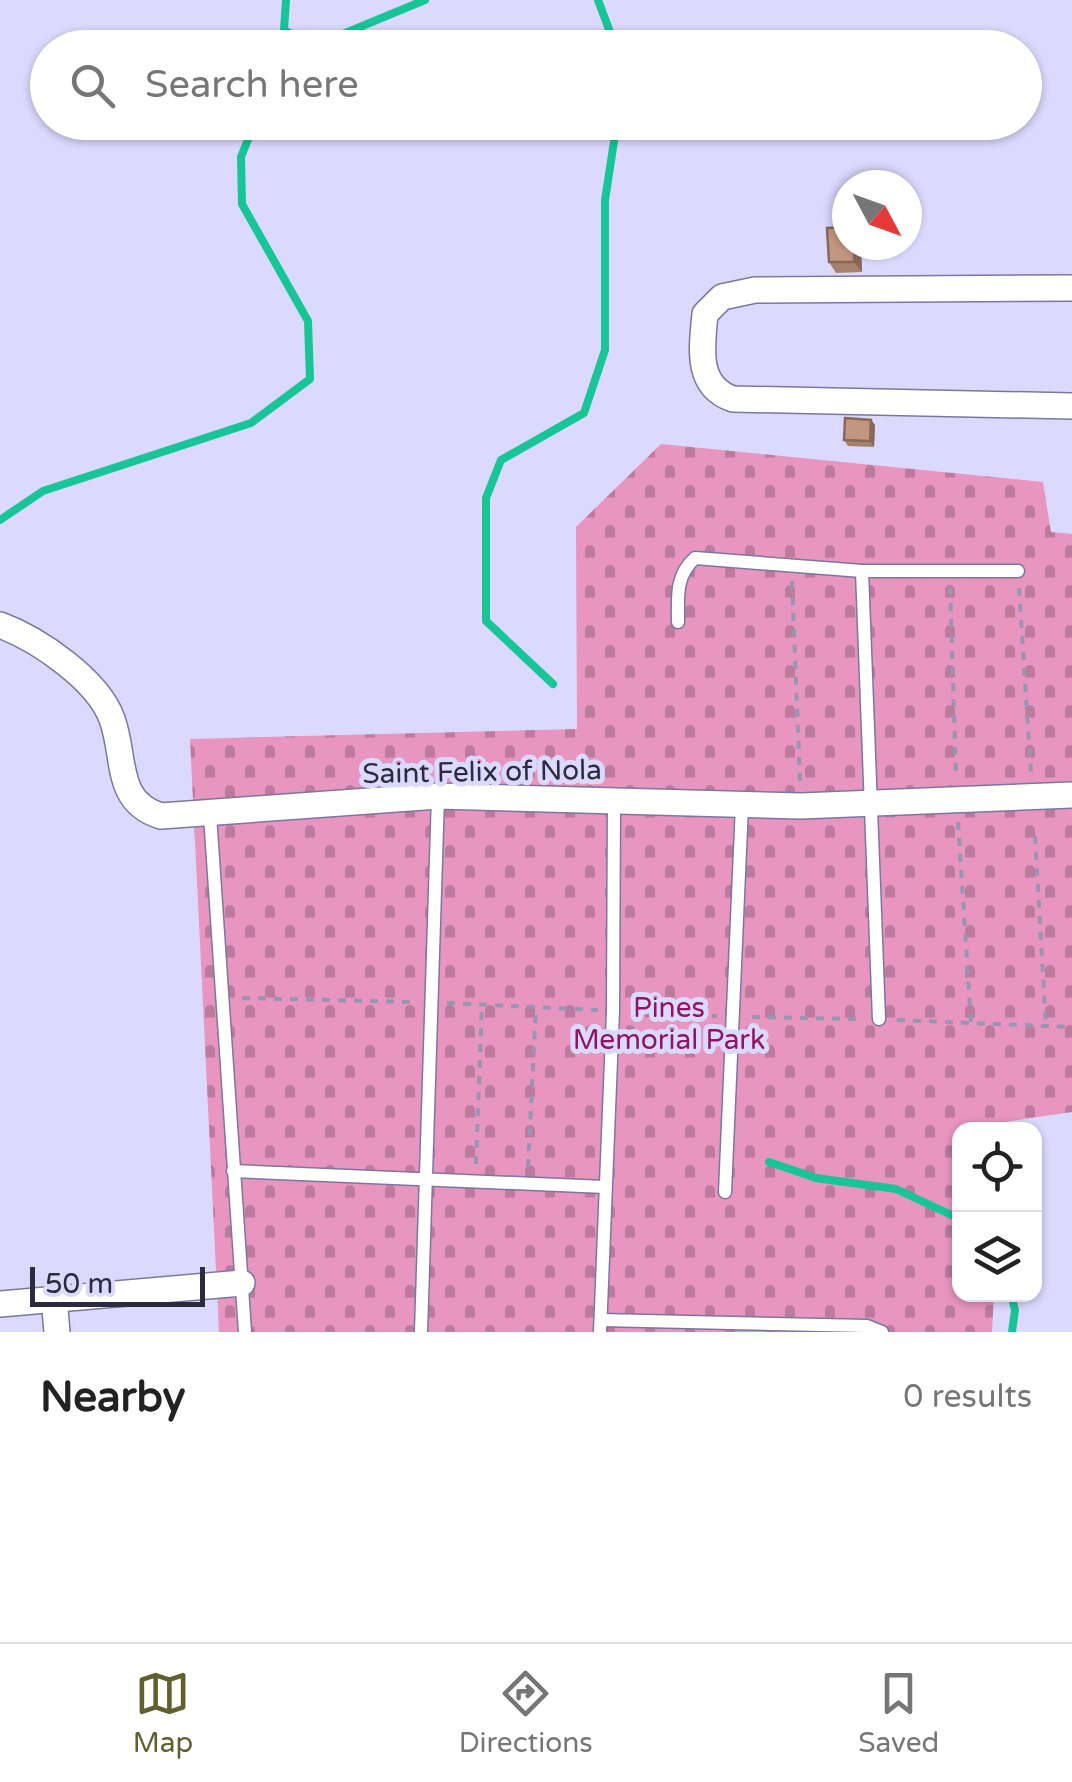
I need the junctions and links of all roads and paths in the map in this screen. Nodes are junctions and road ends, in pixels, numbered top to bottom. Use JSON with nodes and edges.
{"nodes":[{"id":1,"x":1072,"y":288,"type":"edge"},
{"id":2,"x":1072,"y":406,"type":"edge"},
{"id":3,"x":791,"y":566,"type":"junction"},
{"id":4,"x":862,"y":571,"type":"junction"},
{"id":5,"x":1018,"y":572,"type":"joint"},
{"id":6,"x":678,"y":622,"type":"dead end"},
{"id":7,"x":0,"y":626,"type":"edge"},
{"id":8,"x":1031,"y":782,"type":"dead end"},
{"id":9,"x":1072,"y":794,"type":"edge"},
{"id":10,"x":438,"y":796,"type":"junction"},
{"id":11,"x":614,"y":799,"type":"junction"},
{"id":12,"x":742,"y":804,"type":"junction"},
{"id":13,"x":872,"y":804,"type":"junction"},
{"id":14,"x":802,"y":806,"type":"junction"},
{"id":15,"x":210,"y":814,"type":"junction"},
{"id":16,"x":1035,"y":836,"type":"dead end"},
{"id":17,"x":223,"y":998,"type":"junction"},
{"id":18,"x":430,"y":1002,"type":"junction"},
{"id":19,"x":482,"y":1004,"type":"junction"},
{"id":20,"x":536,"y":1007,"type":"junction"},
{"id":21,"x":614,"y":1011,"type":"junction"},
{"id":22,"x":733,"y":1016,"type":"junction"},
{"id":23,"x":878,"y":1019,"type":"junction"},
{"id":24,"x":1046,"y":1026,"type":"junction"},
{"id":25,"x":1072,"y":1028,"type":"edge"},
{"id":26,"x":233,"y":1172,"type":"junction"},
{"id":27,"x":427,"y":1178,"type":"junction"},
{"id":28,"x":475,"y":1181,"type":"junction"},
{"id":29,"x":527,"y":1185,"type":"junction"},
{"id":30,"x":605,"y":1187,"type":"junction"},
{"id":31,"x":725,"y":1192,"type":"dead end"},
{"id":32,"x":242,"y":1283,"type":"junction"},
{"id":33,"x":54,"y":1298,"type":"junction"},
{"id":34,"x":0,"y":1304,"type":"edge"},
{"id":35,"x":600,"y":1326,"type":"edge"},
{"id":36,"x":807,"y":1328,"type":"edge"},
{"id":37,"x":57,"y":1332,"type":"edge"},
{"id":38,"x":244,"y":1332,"type":"edge"},
{"id":39,"x":421,"y":1332,"type":"edge"},
{"id":40,"x":882,"y":1332,"type":"edge"}],
"edges":[{"from":1,"to":2,"type":"street"},
{"from":3,"to":4,"type":"lane"},
{"from":3,"to":6,"type":"lane"},
{"from":3,"to":14,"type":"path"},
{"from":4,"to":5,"type":"lane"},
{"from":4,"to":13,"type":"lane"},
{"from":5,"to":8,"type":"path"},
{"from":7,"to":15,"type":"street","name":"Saint Felix of Nola"},
{"from":9,"to":13,"type":"street","name":"Saint Felix of Nola"},
{"from":10,"to":11,"type":"street","name":"Saint Felix of Nola"},
{"from":10,"to":15,"type":"street","name":"Saint Felix of Nola"},
{"from":10,"to":18,"type":"lane"},
{"from":11,"to":12,"type":"street","name":"Saint Felix of Nola"},
{"from":11,"to":21,"type":"lane"},
{"from":12,"to":14,"type":"street","name":"Saint Felix of Nola"},
{"from":12,"to":22,"type":"lane"},
{"from":13,"to":14,"type":"street","name":"Saint Felix of Nola"},
{"from":13,"to":23,"type":"lane"},
{"from":15,"to":17,"type":"lane"},
{"from":16,"to":24,"type":"path"},
{"from":17,"to":18,"type":"path"},
{"from":17,"to":26,"type":"lane"},
{"from":18,"to":19,"type":"path"},
{"from":18,"to":27,"type":"lane"},
{"from":19,"to":20,"type":"path"},
{"from":19,"to":28,"type":"path"},
{"from":20,"to":21,"type":"path"},
{"from":20,"to":29,"type":"path"},
{"from":21,"to":22,"type":"path"},
{"from":21,"to":30,"type":"lane"},
{"from":22,"to":23,"type":"path"},
{"from":22,"to":31,"type":"lane"},
{"from":23,"to":24,"type":"path"},
{"from":24,"to":25,"type":"path"},
{"from":26,"to":27,"type":"lane"},
{"from":26,"to":32,"type":"lane"},
{"from":27,"to":28,"type":"lane"},
{"from":27,"to":39,"type":"lane"},
{"from":28,"to":29,"type":"lane"},
{"from":29,"to":30,"type":"lane"},
{"from":30,"to":35,"type":"lane"},
{"from":32,"to":33,"type":"street"},
{"from":32,"to":38,"type":"lane"},
{"from":33,"to":34,"type":"street"},
{"from":33,"to":37,"type":"street"},
{"from":35,"to":36,"type":"lane"},
{"from":36,"to":40,"type":"lane"}]}
